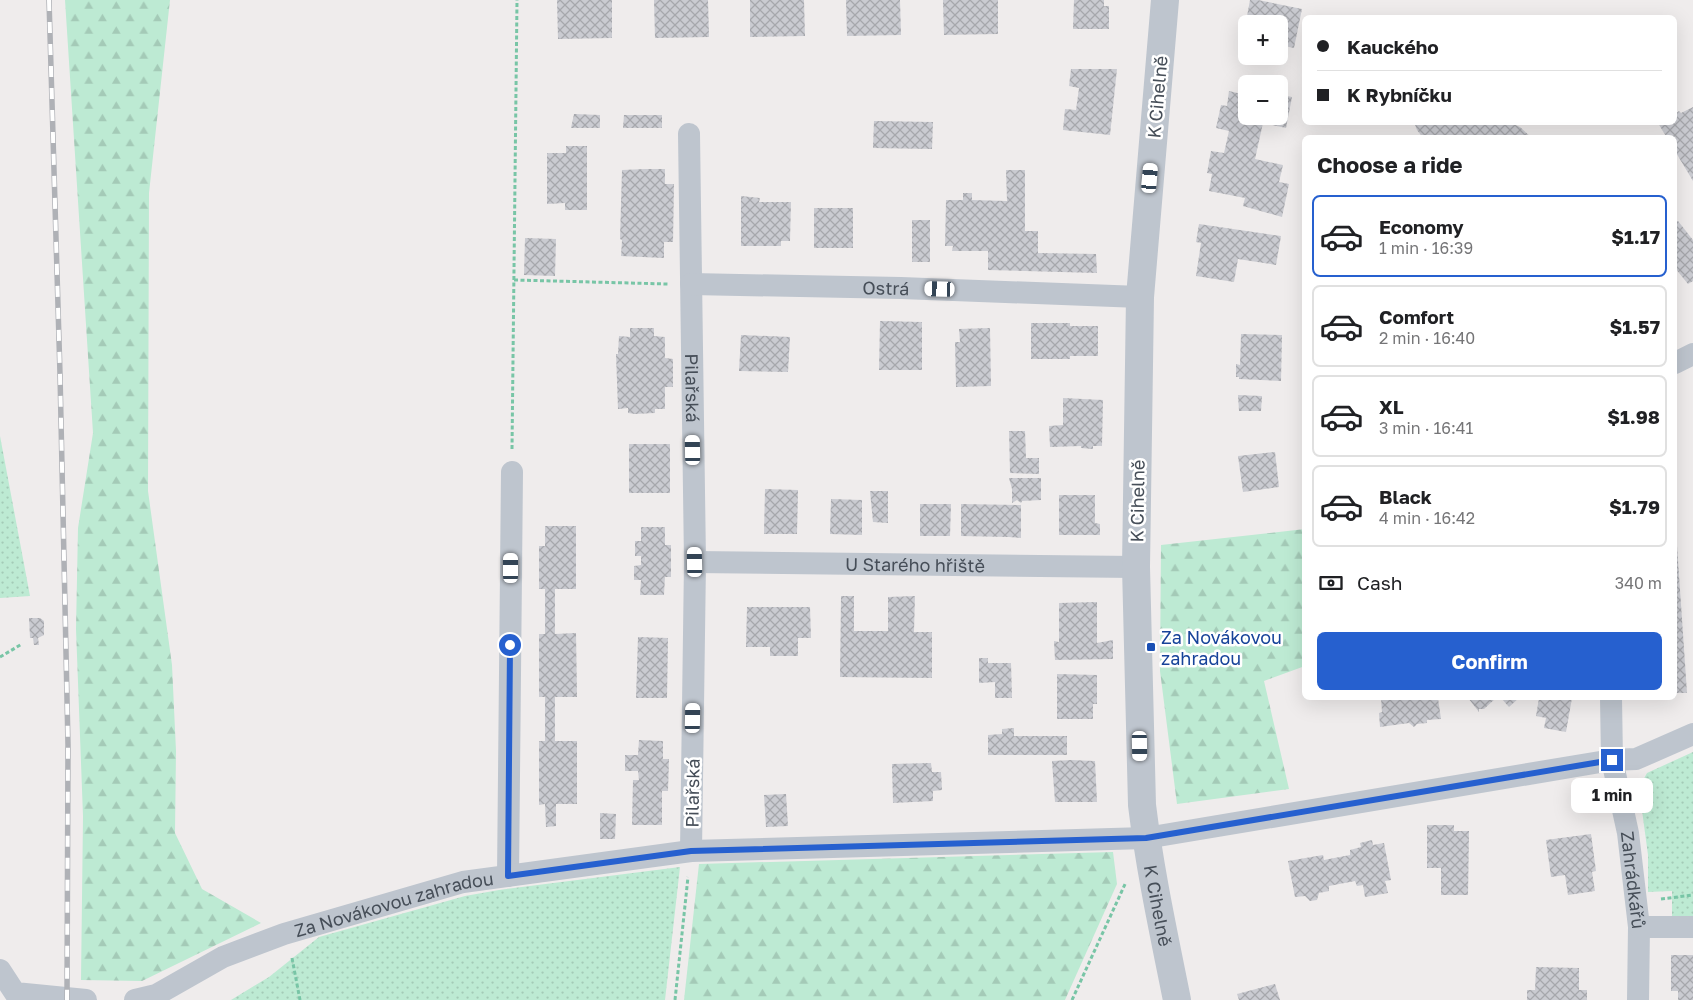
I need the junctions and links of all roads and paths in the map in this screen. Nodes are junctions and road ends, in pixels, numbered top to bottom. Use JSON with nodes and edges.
{"nodes":[{"id":1,"x":517,"y":0,"type":"edge"},
{"id":2,"x":1165,"y":0,"type":"edge"},
{"id":3,"x":689,"y":134,"type":"dead end"},
{"id":4,"x":514,"y":280,"type":"junction"},
{"id":5,"x":691,"y":284,"type":"junction"},
{"id":6,"x":1140,"y":297,"type":"junction"},
{"id":7,"x":1693,"y":354,"type":"edge"},
{"id":8,"x":1677,"y":362,"type":"edge"},
{"id":9,"x":512,"y":472,"type":"joint"},
{"id":10,"x":695,"y":562,"type":"junction"},
{"id":11,"x":1136,"y":567,"type":"junction"},
{"id":12,"x":22,"y":644,"type":"dead end"},
{"id":13,"x":0,"y":657,"type":"edge"},
{"id":14,"x":1611,"y":700,"type":"edge"},
{"id":15,"x":1693,"y":734,"type":"edge"},
{"id":16,"x":1612,"y":760,"type":"junction"},
{"id":17,"x":1146,"y":838,"type":"junction"},
{"id":18,"x":691,"y":851,"type":"junction"},
{"id":19,"x":508,"y":876,"type":"junction"},
{"id":20,"x":1126,"y":883,"type":"dead end"},
{"id":21,"x":1693,"y":895,"type":"edge"},
{"id":22,"x":1636,"y":903,"type":"junction"},
{"id":23,"x":1639,"y":927,"type":"junction"},
{"id":24,"x":1693,"y":927,"type":"edge"},
{"id":25,"x":284,"y":934,"type":"junction"},
{"id":26,"x":0,"y":970,"type":"edge"},
{"id":27,"x":86,"y":1000,"type":"edge"},
{"id":28,"x":136,"y":1000,"type":"edge"},
{"id":29,"x":300,"y":1000,"type":"edge"},
{"id":30,"x":675,"y":1000,"type":"edge"},
{"id":31,"x":1072,"y":1000,"type":"edge"},
{"id":32,"x":1178,"y":1000,"type":"edge"},
{"id":33,"x":1638,"y":1000,"type":"edge"}],
"edges":[{"from":1,"to":4,"type":"path"},
{"from":2,"to":6,"type":"street","name":"K Cihelně"},
{"from":3,"to":5,"type":"street","name":"Pilařská"},
{"from":4,"to":5,"type":"path"},
{"from":4,"to":9,"type":"path"},
{"from":5,"to":6,"type":"street","name":"Ostrá"},
{"from":5,"to":10,"type":"street","name":"Pilařská"},
{"from":6,"to":11,"type":"street","name":"K Cihelně"},
{"from":7,"to":8,"type":"street"},
{"from":9,"to":19,"type":"street"},
{"from":10,"to":11,"type":"street","name":"U Starého hřiště"},
{"from":10,"to":18,"type":"street","name":"Pilařská"},
{"from":11,"to":17,"type":"street","name":"K Cihelně"},
{"from":12,"to":13,"type":"path"},
{"from":14,"to":16,"type":"street","name":"Zahrádkářů"},
{"from":15,"to":16,"type":"street","name":"Za Novákovou zahradou"},
{"from":16,"to":17,"type":"street","name":"Za Novákovou zahradou"},
{"from":16,"to":22,"type":"street","name":"Zahrádkářů"},
{"from":17,"to":18,"type":"street","name":"Za Novákovou zahradou"},
{"from":17,"to":32,"type":"street","name":"K Cihelně"},
{"from":18,"to":19,"type":"street","name":"Za Novákovou zahradou"},
{"from":18,"to":30,"type":"path"},
{"from":19,"to":25,"type":"street","name":"Za Novákovou zahradou"},
{"from":20,"to":31,"type":"path"},
{"from":21,"to":22,"type":"path"},
{"from":22,"to":23,"type":"street","name":"Zahrádkářů"},
{"from":23,"to":24,"type":"street"},
{"from":23,"to":33,"type":"street","name":"Zahrádkářů"},
{"from":25,"to":28,"type":"street","name":"Za Novákovou zahradou"},
{"from":25,"to":29,"type":"path"},
{"from":26,"to":27,"type":"street"}]}
